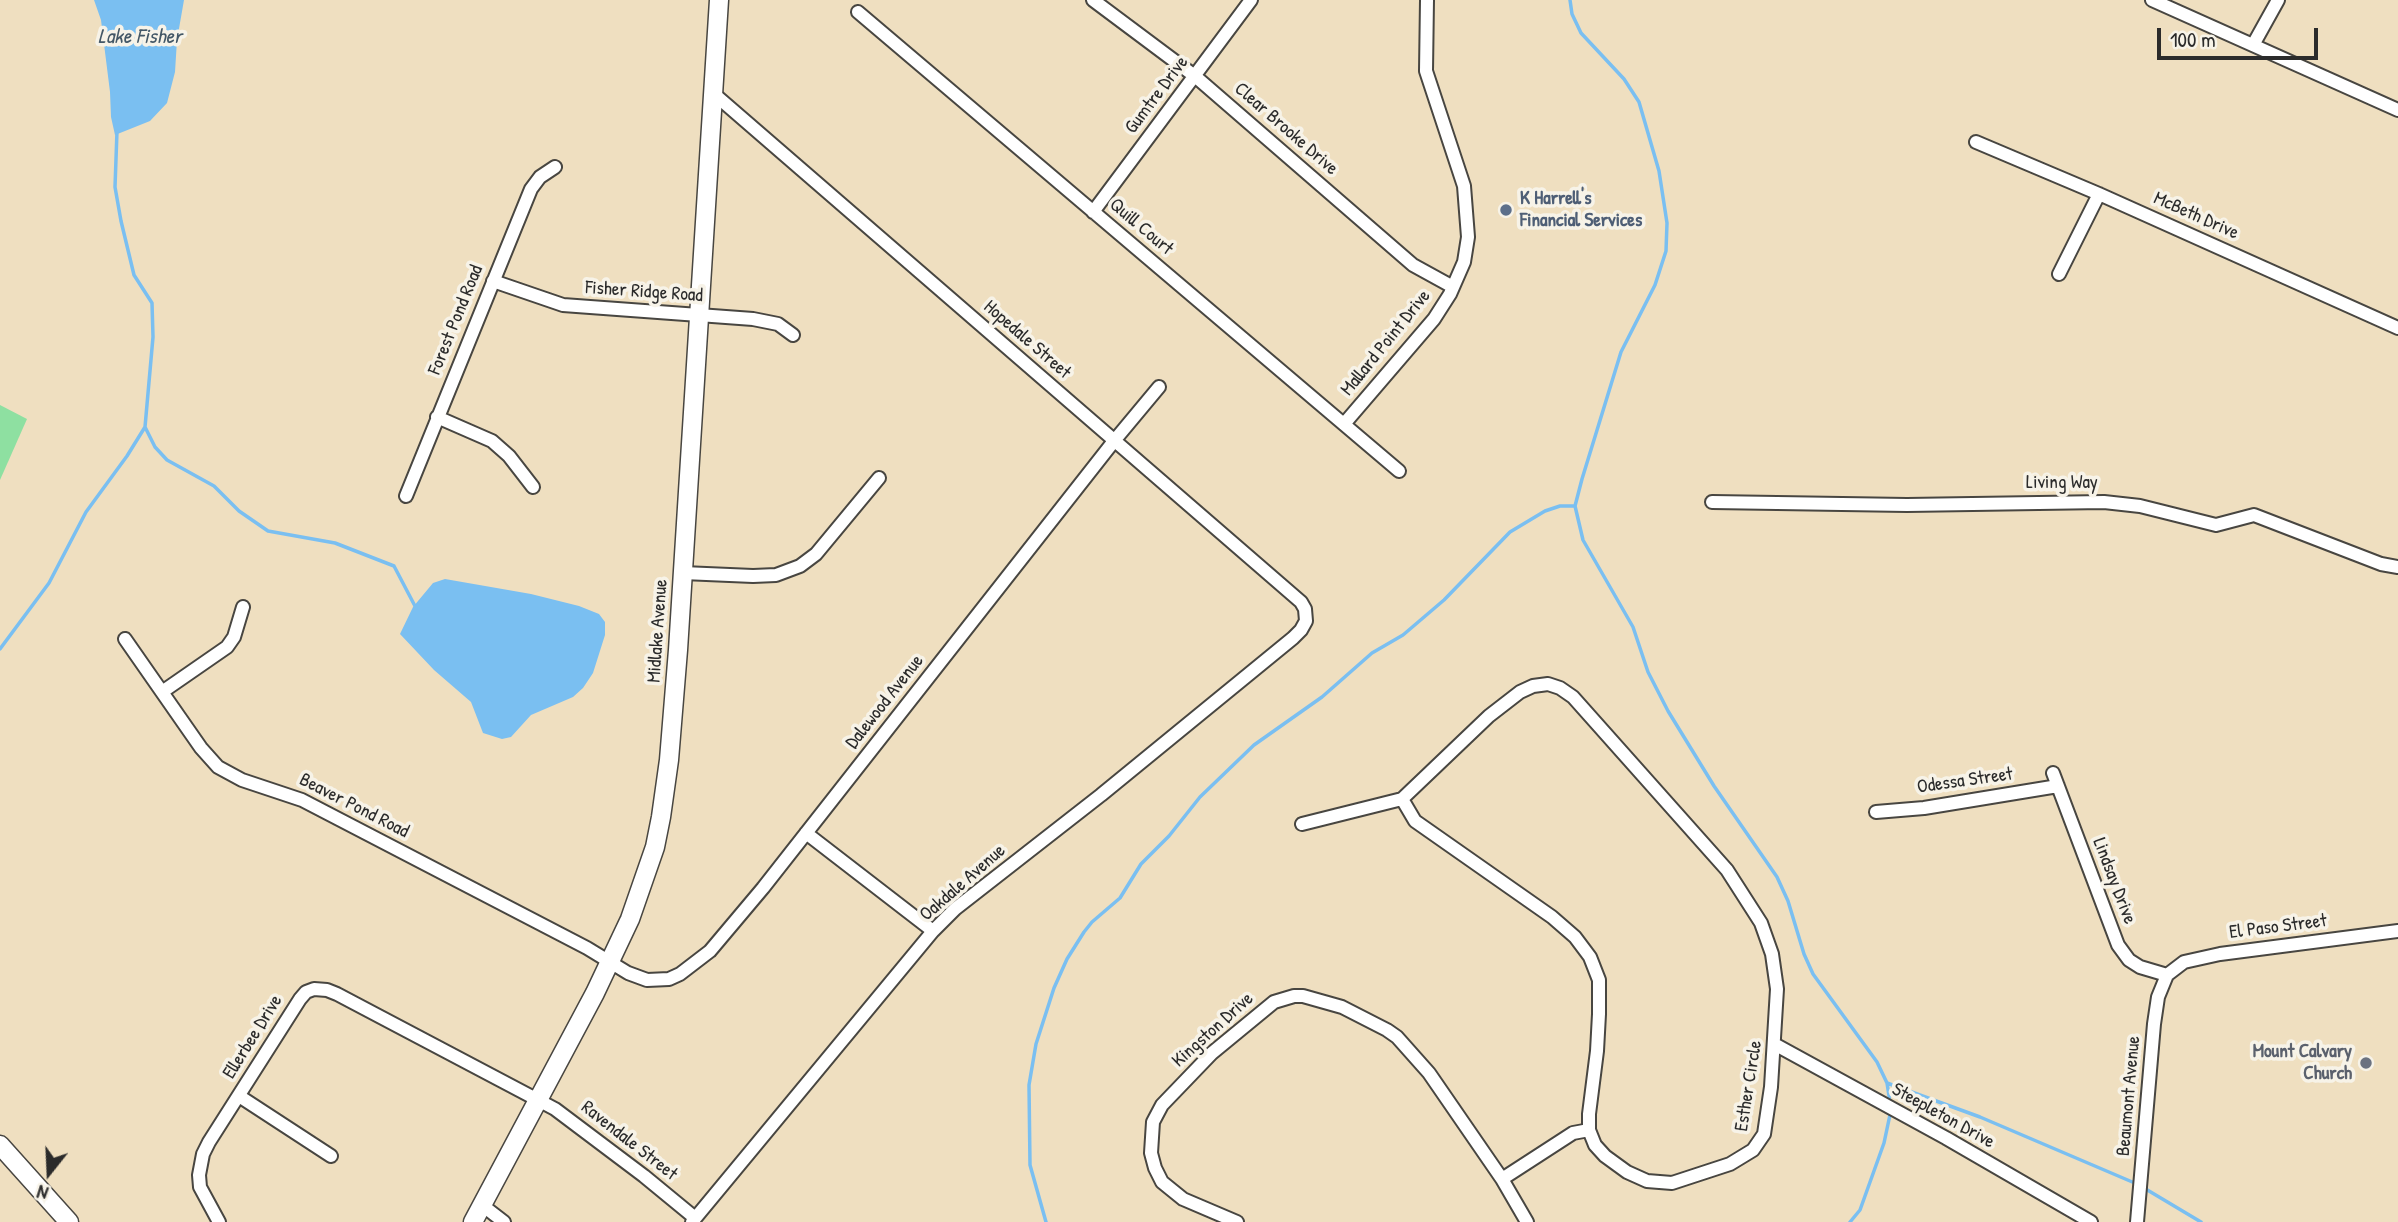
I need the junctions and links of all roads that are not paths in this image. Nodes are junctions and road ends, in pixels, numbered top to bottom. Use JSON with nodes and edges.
{"nodes":[{"id":1,"x":719,"y":0,"type":"edge"},
{"id":2,"x":1093,"y":0,"type":"edge"},
{"id":3,"x":1251,"y":0,"type":"edge"},
{"id":4,"x":1427,"y":0,"type":"edge"},
{"id":5,"x":2152,"y":0,"type":"edge"},
{"id":6,"x":2277,"y":0,"type":"edge"},
{"id":7,"x":858,"y":12,"type":"dead end"},
{"id":8,"x":2253,"y":45,"type":"junction"},
{"id":9,"x":1196,"y":76,"type":"junction"},
{"id":10,"x":713,"y":93,"type":"junction"},
{"id":11,"x":2398,"y":110,"type":"edge"},
{"id":12,"x":1976,"y":142,"type":"dead end"},
{"id":13,"x":555,"y":167,"type":"dead end"},
{"id":14,"x":2099,"y":194,"type":"junction"},
{"id":15,"x":1093,"y":212,"type":"junction"},
{"id":16,"x":2059,"y":274,"type":"dead end"},
{"id":17,"x":493,"y":281,"type":"junction"},
{"id":18,"x":1453,"y":287,"type":"junction"},
{"id":19,"x":698,"y":315,"type":"junction"},
{"id":20,"x":2398,"y":328,"type":"edge"},
{"id":21,"x":793,"y":335,"type":"dead end"},
{"id":22,"x":1159,"y":387,"type":"dead end"},
{"id":23,"x":437,"y":417,"type":"junction"},
{"id":24,"x":1345,"y":424,"type":"junction"},
{"id":25,"x":1114,"y":441,"type":"junction"},
{"id":26,"x":1399,"y":471,"type":"dead end"},
{"id":27,"x":878,"y":478,"type":"dead end"},
{"id":28,"x":533,"y":487,"type":"dead end"},
{"id":29,"x":406,"y":496,"type":"dead end"},
{"id":30,"x":1712,"y":502,"type":"dead end"},
{"id":31,"x":2398,"y":567,"type":"edge"},
{"id":32,"x":683,"y":573,"type":"junction"},
{"id":33,"x":243,"y":607,"type":"dead end"},
{"id":34,"x":1306,"y":621,"type":"joint"},
{"id":35,"x":125,"y":639,"type":"dead end"},
{"id":36,"x":162,"y":692,"type":"junction"},
{"id":37,"x":2053,"y":773,"type":"dead end"},
{"id":38,"x":2058,"y":786,"type":"junction"},
{"id":39,"x":1402,"y":799,"type":"junction"},
{"id":40,"x":1876,"y":812,"type":"dead end"},
{"id":41,"x":1302,"y":824,"type":"dead end"},
{"id":42,"x":806,"y":833,"type":"junction"},
{"id":43,"x":933,"y":931,"type":"junction"},
{"id":44,"x":2398,"y":931,"type":"edge"},
{"id":45,"x":610,"y":962,"type":"junction"},
{"id":46,"x":2167,"y":975,"type":"junction"},
{"id":47,"x":1776,"y":1045,"type":"junction"},
{"id":48,"x":239,"y":1096,"type":"junction"},
{"id":49,"x":537,"y":1099,"type":"junction"},
{"id":50,"x":1589,"y":1130,"type":"junction"},
{"id":51,"x":0,"y":1145,"type":"edge"},
{"id":52,"x":331,"y":1156,"type":"dead end"},
{"id":53,"x":1502,"y":1180,"type":"junction"},
{"id":54,"x":482,"y":1205,"type":"junction"},
{"id":55,"x":693,"y":1220,"type":"edge"},
{"id":56,"x":69,"y":1222,"type":"edge"},
{"id":57,"x":219,"y":1222,"type":"edge"},
{"id":58,"x":473,"y":1222,"type":"edge"},
{"id":59,"x":504,"y":1222,"type":"edge"},
{"id":60,"x":1237,"y":1222,"type":"edge"},
{"id":61,"x":1527,"y":1222,"type":"edge"},
{"id":62,"x":2091,"y":1222,"type":"edge"},
{"id":63,"x":2137,"y":1222,"type":"edge"}],
"edges":[{"from":1,"to":10,"type":"street","name":"Midlake Avenue"},
{"from":2,"to":9,"type":"street","name":"Clear Brooke Drive"},
{"from":3,"to":9,"type":"street","name":"Gumtre Drive"},
{"from":4,"to":18,"type":"street","name":"Mallard Point Drive"},
{"from":5,"to":8,"type":"street"},
{"from":6,"to":8,"type":"street"},
{"from":7,"to":15,"type":"street","name":"Quill Court"},
{"from":8,"to":11,"type":"street"},
{"from":9,"to":15,"type":"street","name":"Gumtre Drive"},
{"from":9,"to":18,"type":"street","name":"Clear Brooke Drive"},
{"from":10,"to":19,"type":"street","name":"Midlake Avenue"},
{"from":10,"to":25,"type":"street","name":"Hopedale Street"},
{"from":12,"to":14,"type":"street","name":"McBeth Drive"},
{"from":13,"to":17,"type":"street","name":"Forest Pond Road"},
{"from":14,"to":16,"type":"street"},
{"from":14,"to":20,"type":"street","name":"McBeth Drive"},
{"from":15,"to":24,"type":"street","name":"Quill Court"},
{"from":17,"to":19,"type":"street","name":"Fisher Ridge Road"},
{"from":17,"to":23,"type":"street","name":"Forest Pond Road"},
{"from":18,"to":24,"type":"street","name":"Mallard Point Drive"},
{"from":19,"to":21,"type":"street","name":"Fisher Ridge Road"},
{"from":19,"to":32,"type":"street","name":"Midlake Avenue"},
{"from":22,"to":25,"type":"street","name":"Dalewood Avenue"},
{"from":23,"to":28,"type":"street"},
{"from":23,"to":29,"type":"street","name":"Forest Pond Road"},
{"from":24,"to":26,"type":"street","name":"Quill Court"},
{"from":25,"to":34,"type":"street","name":"Hopedale Street"},
{"from":25,"to":42,"type":"street","name":"Dalewood Avenue"},
{"from":27,"to":32,"type":"street"},
{"from":30,"to":31,"type":"street","name":"Living Way"},
{"from":32,"to":45,"type":"street","name":"Midlake Avenue"},
{"from":33,"to":36,"type":"street"},
{"from":34,"to":43,"type":"street","name":"Oakdale Avenue"},
{"from":35,"to":36,"type":"street","name":"Beaver Pond Road"},
{"from":36,"to":45,"type":"street","name":"Beaver Pond Road"},
{"from":37,"to":38,"type":"street","name":"Lindsay Drive"},
{"from":38,"to":40,"type":"street","name":"Odessa Street"},
{"from":38,"to":46,"type":"street","name":"Lindsay Drive"},
{"from":39,"to":41,"type":"street","name":"Esther Circle"},
{"from":39,"to":47,"type":"street","name":"Esther Circle"},
{"from":39,"to":50,"type":"street"},
{"from":42,"to":43,"type":"street"},
{"from":42,"to":45,"type":"street","name":"Dalewood Avenue"},
{"from":43,"to":55,"type":"street","name":"Oakdale Avenue"},
{"from":44,"to":46,"type":"street","name":"El Paso Street"},
{"from":45,"to":49,"type":"street","name":"Midlake Avenue"},
{"from":46,"to":63,"type":"street","name":"Beaumont Avenue"},
{"from":47,"to":50,"type":"street","name":"Esther Circle"},
{"from":47,"to":62,"type":"street","name":"Steepleton Drive"},
{"from":48,"to":49,"type":"street","name":"Ellerbee Drive"},
{"from":48,"to":52,"type":"street"},
{"from":48,"to":57,"type":"street","name":"Ellerbee Drive"},
{"from":49,"to":54,"type":"street","name":"Midlake Avenue"},
{"from":49,"to":55,"type":"street","name":"Ravendale Street"},
{"from":50,"to":53,"type":"street"},
{"from":51,"to":56,"type":"street"},
{"from":53,"to":60,"type":"street","name":"Kingston Drive"},
{"from":53,"to":61,"type":"street","name":"Kingston Drive"},
{"from":54,"to":58,"type":"street","name":"Midlake Avenue"},
{"from":54,"to":59,"type":"street"}]}
